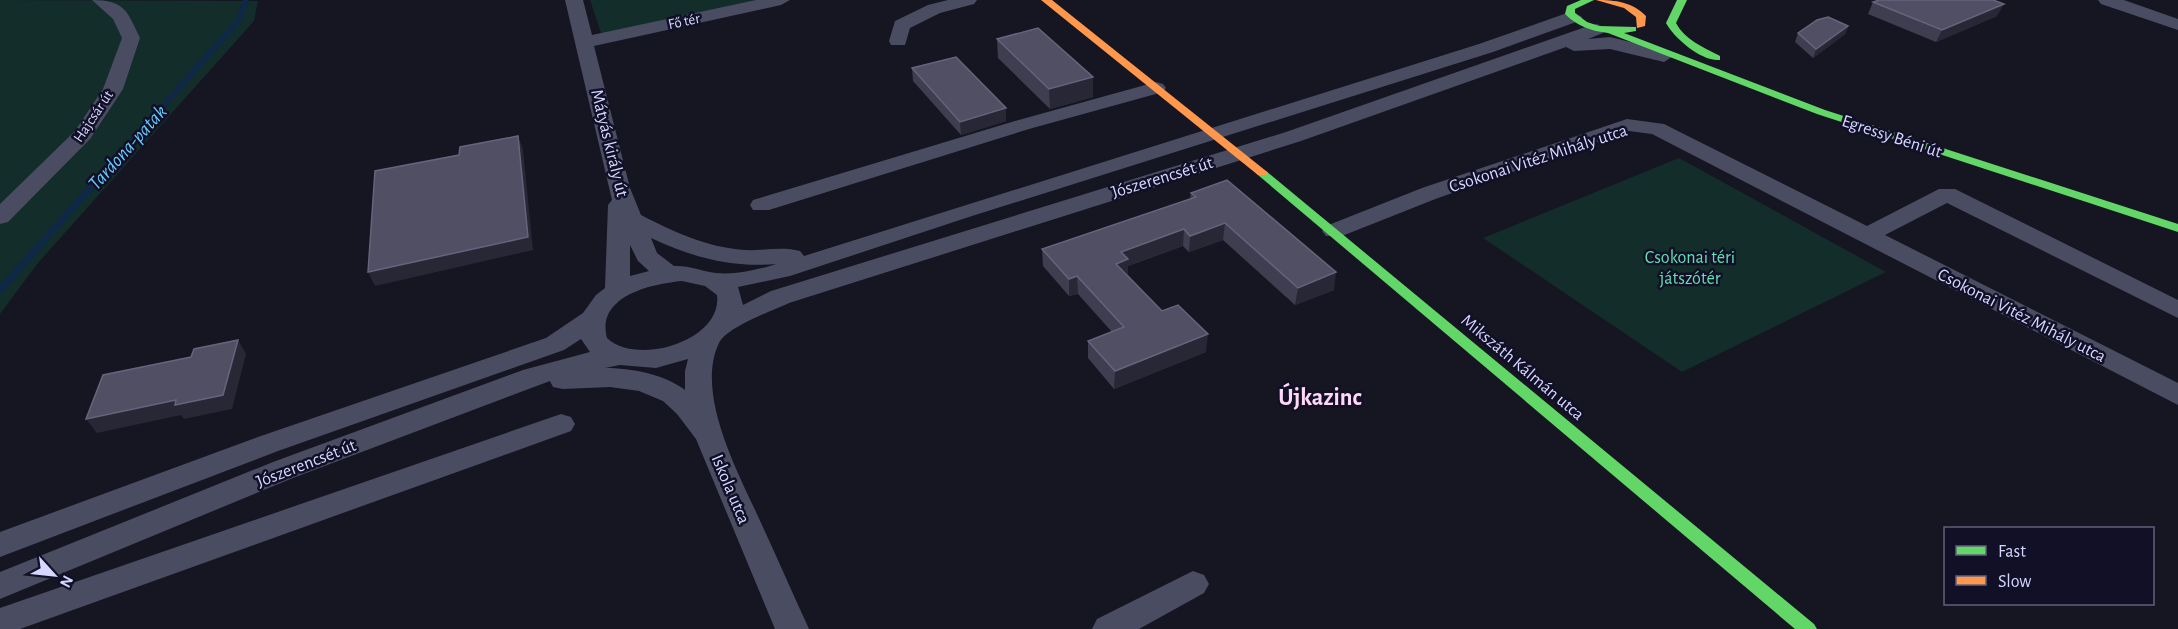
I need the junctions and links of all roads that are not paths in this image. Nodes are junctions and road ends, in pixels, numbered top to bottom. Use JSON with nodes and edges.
{"nodes":[{"id":1,"x":101,"y":0,"type":"edge"},
{"id":2,"x":574,"y":0,"type":"edge"},
{"id":3,"x":781,"y":0,"type":"edge"},
{"id":4,"x":968,"y":0,"type":"edge"},
{"id":5,"x":1046,"y":0,"type":"edge"},
{"id":6,"x":1608,"y":0,"type":"edge"},
{"id":7,"x":1682,"y":0,"type":"edge"},
{"id":8,"x":2107,"y":0,"type":"edge"},
{"id":9,"x":1577,"y":4,"type":"edge"},
{"id":10,"x":1640,"y":26,"type":"junction"},
{"id":11,"x":2178,"y":26,"type":"edge"},
{"id":12,"x":1604,"y":30,"type":"junction"},
{"id":13,"x":898,"y":41,"type":"dead end"},
{"id":14,"x":586,"y":42,"type":"junction"},
{"id":15,"x":1538,"y":52,"type":"junction"},
{"id":16,"x":1679,"y":60,"type":"junction"},
{"id":17,"x":1728,"y":65,"type":"junction"},
{"id":18,"x":1156,"y":88,"type":"junction"},
{"id":19,"x":1824,"y":98,"type":"dead end"},
{"id":20,"x":1213,"y":134,"type":"junction"},
{"id":21,"x":1238,"y":153,"type":"junction"},
{"id":22,"x":619,"y":188,"type":"junction"},
{"id":23,"x":761,"y":205,"type":"dead end"},
{"id":24,"x":0,"y":218,"type":"edge"},
{"id":25,"x":631,"y":219,"type":"junction"},
{"id":26,"x":2178,"y":228,"type":"edge"},
{"id":27,"x":1334,"y":231,"type":"junction"},
{"id":28,"x":1867,"y":235,"type":"junction"},
{"id":29,"x":864,"y":243,"type":"junction"},
{"id":30,"x":668,"y":274,"type":"junction"},
{"id":31,"x":715,"y":281,"type":"junction"},
{"id":32,"x":617,"y":291,"type":"junction"},
{"id":33,"x":2178,"y":309,"type":"edge"},
{"id":34,"x":593,"y":319,"type":"junction"},
{"id":35,"x":726,"y":323,"type":"junction"},
{"id":36,"x":706,"y":342,"type":"junction"},
{"id":37,"x":627,"y":358,"type":"junction"},
{"id":38,"x":2178,"y":395,"type":"edge"},
{"id":39,"x":684,"y":403,"type":"junction"},
{"id":40,"x":441,"y":413,"type":"junction"},
{"id":41,"x":561,"y":424,"type":"dead end"},
{"id":42,"x":711,"y":443,"type":"junction"},
{"id":43,"x":0,"y":545,"type":"edge"},
{"id":44,"x":1193,"y":584,"type":"dead end"},
{"id":45,"x":0,"y":586,"type":"edge"},
{"id":46,"x":0,"y":622,"type":"edge"},
{"id":47,"x":792,"y":629,"type":"edge"},
{"id":48,"x":1109,"y":629,"type":"edge"},
{"id":49,"x":1808,"y":629,"type":"edge"}],
"edges":[{"from":1,"to":24,"type":"street","name":"Hajcsár út"},
{"from":2,"to":14,"type":"street","name":"Mátyás király út"},
{"from":3,"to":14,"type":"street","name":"Fő tér"},
{"from":4,"to":13,"type":"street"},
{"from":5,"to":18,"type":"street","name":"Mikszáth Kálmán utca"},
{"from":6,"to":10,"type":"street"},
{"from":7,"to":17,"type":"street"},
{"from":8,"to":11,"type":"street"},
{"from":9,"to":12,"type":"street","name":"Egressy Béni út"},
{"from":9,"to":20,"type":"street","name":"Jószerencsét út"},
{"from":10,"to":12,"type":"street"},
{"from":10,"to":17,"type":"street","name":"Egressy Béni út"},
{"from":12,"to":15,"type":"street","name":"Jószerencsét út"},
{"from":12,"to":16,"type":"street","name":"Egressy Béni út"},
{"from":14,"to":22,"type":"street","name":"Mátyás király út"},
{"from":15,"to":16,"type":"street"},
{"from":15,"to":21,"type":"street","name":"Jószerencsét út"},
{"from":16,"to":26,"type":"street","name":"Egressy Béni út"},
{"from":17,"to":19,"type":"street","name":"Egressy Béni út"},
{"from":18,"to":20,"type":"street","name":"Mikszáth Kálmán utca"},
{"from":18,"to":23,"type":"street"},
{"from":20,"to":21,"type":"street","name":"Mikszáth Kálmán utca"},
{"from":20,"to":29,"type":"street","name":"Jószerencsét út"},
{"from":21,"to":27,"type":"street","name":"Mikszáth Kálmán utca"},
{"from":21,"to":35,"type":"street","name":"Jószerencsét út"},
{"from":22,"to":25,"type":"street","name":"Mátyás király út"},
{"from":22,"to":32,"type":"street"},
{"from":25,"to":29,"type":"street"},
{"from":25,"to":30,"type":"street","name":"Mátyás király út"},
{"from":27,"to":28,"type":"street","name":"Csokonai Vitéz Mihály utca"},
{"from":27,"to":49,"type":"street","name":"Mikszáth Kálmán utca"},
{"from":28,"to":33,"type":"street"},
{"from":28,"to":38,"type":"street","name":"Csokonai Vitéz Mihály utca"},
{"from":29,"to":31,"type":"street","name":"Jószerencsét út"},
{"from":30,"to":31,"type":"street"},
{"from":30,"to":32,"type":"street"},
{"from":31,"to":35,"type":"street"},
{"from":32,"to":34,"type":"street"},
{"from":34,"to":37,"type":"street"},
{"from":34,"to":43,"type":"street","name":"Jószerencsét út"},
{"from":35,"to":36,"type":"street"},
{"from":36,"to":37,"type":"street"},
{"from":36,"to":42,"type":"street","name":"Iskola utca"},
{"from":37,"to":39,"type":"street"},
{"from":37,"to":40,"type":"street","name":"Jószerencsét út"},
{"from":39,"to":40,"type":"street"},
{"from":39,"to":42,"type":"street"},
{"from":40,"to":45,"type":"street","name":"Jószerencsét út"},
{"from":41,"to":46,"type":"street"},
{"from":42,"to":47,"type":"street","name":"Iskola utca"},
{"from":44,"to":48,"type":"street"}]}
